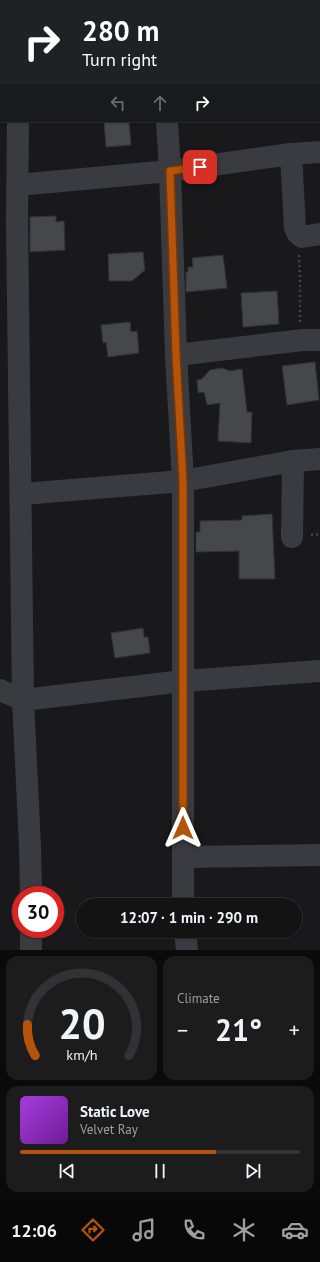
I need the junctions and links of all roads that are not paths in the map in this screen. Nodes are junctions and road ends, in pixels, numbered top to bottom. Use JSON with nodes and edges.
{"nodes":[{"id":1,"x":18,"y":122,"type":"edge"},
{"id":2,"x":166,"y":122,"type":"edge"},
{"id":3,"x":320,"y":152,"type":"edge"},
{"id":4,"x":291,"y":154,"type":"junction"},
{"id":5,"x":170,"y":171,"type":"junction"},
{"id":6,"x":18,"y":185,"type":"junction"},
{"id":7,"x":9,"y":221,"type":"edge"},
{"id":8,"x":311,"y":236,"type":"edge"},
{"id":9,"x":311,"y":340,"type":"edge"},
{"id":10,"x":176,"y":355,"type":"junction"},
{"id":11,"x":320,"y":459,"type":"edge"},
{"id":12,"x":293,"y":461,"type":"junction"},
{"id":13,"x":183,"y":481,"type":"junction"},
{"id":14,"x":22,"y":494,"type":"junction"},
{"id":15,"x":292,"y":538,"type":"dead end"},
{"id":16,"x":320,"y":671,"type":"edge"},
{"id":17,"x":183,"y":681,"type":"junction"},
{"id":18,"x":0,"y":690,"type":"edge"},
{"id":19,"x":23,"y":700,"type":"junction"},
{"id":20,"x":320,"y":855,"type":"edge"},
{"id":21,"x":183,"y":857,"type":"junction"},
{"id":22,"x":31,"y":886,"type":"edge"},
{"id":23,"x":183,"y":898,"type":"edge"},
{"id":24,"x":31,"y":938,"type":"edge"},
{"id":25,"x":186,"y":938,"type":"edge"},
{"id":26,"x":31,"y":950,"type":"edge"},
{"id":27,"x":187,"y":950,"type":"edge"}],
"edges":[{"from":1,"to":6,"type":"street"},
{"from":2,"to":5,"type":"street"},
{"from":3,"to":4,"type":"street"},
{"from":4,"to":5,"type":"street"},
{"from":4,"to":8,"type":"street"},
{"from":5,"to":6,"type":"street"},
{"from":5,"to":10,"type":"street"},
{"from":6,"to":7,"type":"street"},
{"from":7,"to":14,"type":"street"},
{"from":9,"to":10,"type":"street"},
{"from":10,"to":13,"type":"street"},
{"from":11,"to":12,"type":"street"},
{"from":12,"to":13,"type":"street"},
{"from":12,"to":15,"type":"street"},
{"from":13,"to":14,"type":"street"},
{"from":13,"to":17,"type":"street"},
{"from":14,"to":19,"type":"street"},
{"from":16,"to":17,"type":"street"},
{"from":17,"to":19,"type":"street"},
{"from":17,"to":21,"type":"street"},
{"from":18,"to":19,"type":"street"},
{"from":19,"to":22,"type":"street"},
{"from":20,"to":21,"type":"street"},
{"from":21,"to":23,"type":"street"},
{"from":24,"to":26,"type":"street"},
{"from":25,"to":27,"type":"street"}]}
